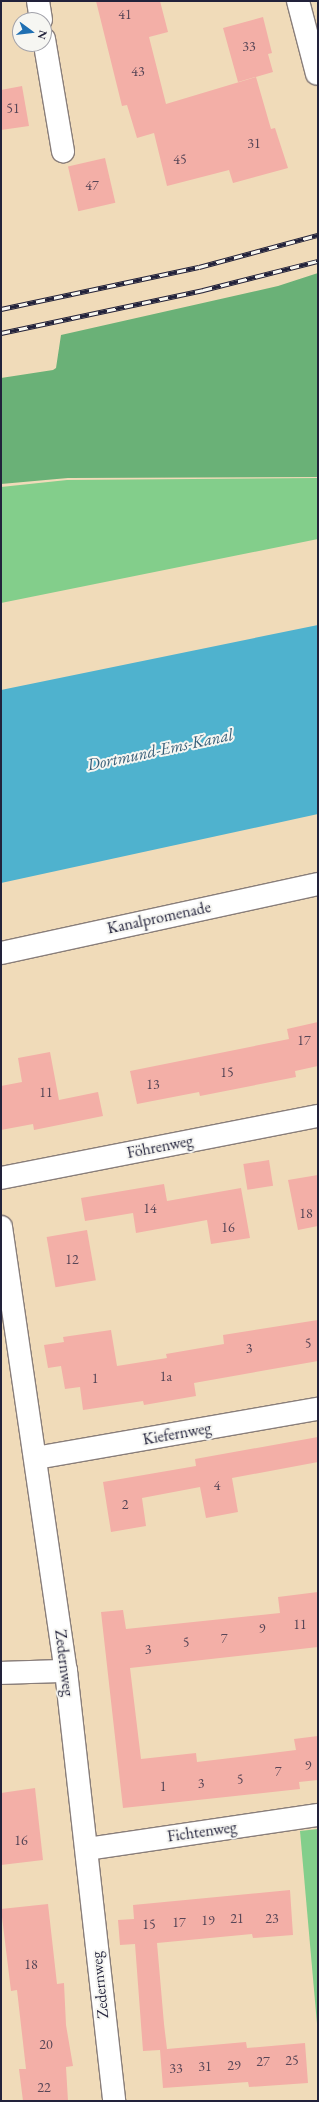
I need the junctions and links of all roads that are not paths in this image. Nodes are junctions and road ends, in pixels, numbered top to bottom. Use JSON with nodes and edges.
{"nodes":[{"id":1,"x":38,"y":1,"type":"edge"},
{"id":2,"x":298,"y":1,"type":"edge"},
{"id":3,"x":40,"y":12,"type":"edge"},
{"id":4,"x":46,"y":52,"type":"edge"},
{"id":5,"x":317,"y":74,"type":"dead end"},
{"id":6,"x":63,"y":151,"type":"dead end"},
{"id":7,"x":318,"y":884,"type":"edge"},
{"id":8,"x":1,"y":953,"type":"edge"},
{"id":9,"x":318,"y":1116,"type":"edge"},
{"id":10,"x":1,"y":1178,"type":"edge"},
{"id":11,"x":1,"y":1227,"type":"edge"},
{"id":12,"x":318,"y":1409,"type":"edge"},
{"id":13,"x":36,"y":1458,"type":"junction"},
{"id":14,"x":66,"y":1670,"type":"junction"},
{"id":15,"x":1,"y":1673,"type":"edge"},
{"id":16,"x":318,"y":1815,"type":"edge"},
{"id":17,"x":87,"y":1849,"type":"junction"},
{"id":18,"x":114,"y":2101,"type":"edge"}],
"edges":[{"from":1,"to":3,"type":"street"},
{"from":2,"to":5,"type":"street"},
{"from":4,"to":6,"type":"street"},
{"from":7,"to":8,"type":"street","name":"Kanalpromenade"},
{"from":9,"to":10,"type":"street","name":"Föhrenweg"},
{"from":11,"to":13,"type":"street","name":"Zedernweg"},
{"from":12,"to":13,"type":"street","name":"Kiefernweg"},
{"from":13,"to":14,"type":"street","name":"Zedernweg"},
{"from":14,"to":15,"type":"street"},
{"from":14,"to":17,"type":"street","name":"Zedernweg"},
{"from":16,"to":17,"type":"street","name":"Fichtenweg"},
{"from":17,"to":18,"type":"street","name":"Zedernweg"}]}
